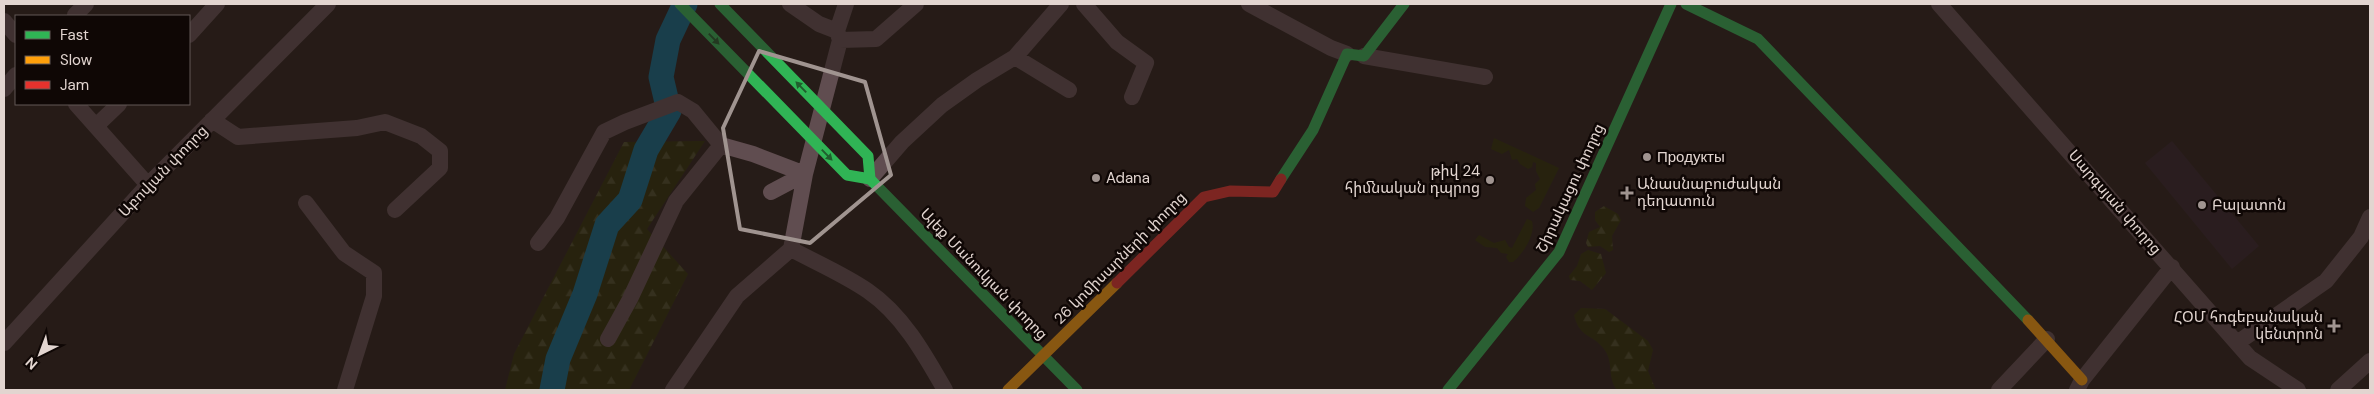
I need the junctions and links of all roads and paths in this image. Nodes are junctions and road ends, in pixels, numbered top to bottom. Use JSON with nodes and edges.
{"nodes":[{"id":1,"x":217,"y":4,"type":"edge"},
{"id":2,"x":328,"y":4,"type":"edge"},
{"id":3,"x":680,"y":4,"type":"edge"},
{"id":4,"x":720,"y":4,"type":"edge"},
{"id":5,"x":790,"y":4,"type":"edge"},
{"id":6,"x":846,"y":4,"type":"edge"},
{"id":7,"x":916,"y":4,"type":"edge"},
{"id":8,"x":1062,"y":4,"type":"edge"},
{"id":9,"x":1084,"y":4,"type":"edge"},
{"id":10,"x":1404,"y":4,"type":"edge"},
{"id":11,"x":1671,"y":4,"type":"edge"},
{"id":12,"x":1686,"y":4,"type":"edge"},
{"id":13,"x":1939,"y":4,"type":"edge"},
{"id":14,"x":1253,"y":5,"type":"edge"},
{"id":15,"x":4,"y":21,"type":"edge"},
{"id":16,"x":15,"y":34,"type":"edge"},
{"id":17,"x":190,"y":34,"type":"edge"},
{"id":18,"x":838,"y":35,"type":"junction"},
{"id":19,"x":1347,"y":54,"type":"junction"},
{"id":20,"x":1364,"y":56,"type":"junction"},
{"id":21,"x":1015,"y":57,"type":"junction"},
{"id":22,"x":15,"y":76,"type":"edge"},
{"id":23,"x":1485,"y":77,"type":"dead end"},
{"id":24,"x":4,"y":89,"type":"edge"},
{"id":25,"x":1069,"y":90,"type":"dead end"},
{"id":26,"x":1132,"y":97,"type":"dead end"},
{"id":27,"x":77,"y":105,"type":"edge"},
{"id":28,"x":118,"y":105,"type":"edge"},
{"id":29,"x":212,"y":120,"type":"junction"},
{"id":30,"x":96,"y":126,"type":"junction"},
{"id":31,"x":721,"y":145,"type":"junction"},
{"id":32,"x":805,"y":174,"type":"junction"},
{"id":33,"x":870,"y":178,"type":"junction"},
{"id":34,"x":148,"y":185,"type":"junction"},
{"id":35,"x":771,"y":192,"type":"dead end"},
{"id":36,"x":306,"y":203,"type":"dead end"},
{"id":37,"x":395,"y":210,"type":"dead end"},
{"id":38,"x":2370,"y":217,"type":"edge"},
{"id":39,"x":538,"y":243,"type":"dead end"},
{"id":40,"x":791,"y":248,"type":"junction"},
{"id":41,"x":2172,"y":267,"type":"junction"},
{"id":42,"x":608,"y":339,"type":"dead end"},
{"id":43,"x":2047,"y":339,"type":"junction"},
{"id":44,"x":4,"y":343,"type":"edge"},
{"id":45,"x":2237,"y":343,"type":"junction"},
{"id":46,"x":1043,"y":356,"type":"junction"},
{"id":47,"x":2370,"y":361,"type":"edge"},
{"id":48,"x":2273,"y":375,"type":"junction"},
{"id":49,"x":2079,"y":385,"type":"edge"},
{"id":50,"x":345,"y":390,"type":"edge"},
{"id":51,"x":673,"y":390,"type":"edge"},
{"id":52,"x":945,"y":390,"type":"edge"},
{"id":53,"x":1008,"y":390,"type":"edge"},
{"id":54,"x":1077,"y":390,"type":"edge"},
{"id":55,"x":1448,"y":390,"type":"edge"},
{"id":56,"x":1998,"y":390,"type":"edge"},
{"id":57,"x":2283,"y":390,"type":"edge"},
{"id":58,"x":2298,"y":390,"type":"edge"},
{"id":59,"x":2338,"y":390,"type":"edge"}],
"edges":[{"from":1,"to":17,"type":"street"},
{"from":2,"to":29,"type":"street","name":"Աբովյան փողոց"},
{"from":3,"to":33,"type":"main road","one_way":true,"bridge":true},
{"from":33,"to":4,"type":"main road","one_way":true,"bridge":true},
{"from":5,"to":18,"type":"street"},
{"from":6,"to":18,"type":"street"},
{"from":7,"to":18,"type":"street"},
{"from":8,"to":21,"type":"street"},
{"from":9,"to":26,"type":"street"},
{"from":10,"to":20,"type":"main road"},
{"from":11,"to":55,"type":"main road","name":"Շիրակացու փողոց"},
{"from":12,"to":43,"type":"main road"},
{"from":13,"to":41,"type":"street","name":"Սարգսյան փողոց"},
{"from":14,"to":19,"type":"street"},
{"from":15,"to":16,"type":"street"},
{"from":18,"to":32,"type":"street"},
{"from":19,"to":20,"type":"main road"},
{"from":19,"to":46,"type":"main road","name":"26 կոմիսարների փողոց"},
{"from":20,"to":23,"type":"street"},
{"from":21,"to":25,"type":"street"},
{"from":21,"to":33,"type":"street"},
{"from":22,"to":24,"type":"street"},
{"from":27,"to":30,"type":"street"},
{"from":28,"to":30,"type":"street"},
{"from":29,"to":34,"type":"street","name":"Աբովյան փողոց"},
{"from":29,"to":37,"type":"street"},
{"from":30,"to":34,"type":"street"},
{"from":31,"to":32,"type":"street"},
{"from":31,"to":39,"type":"street"},
{"from":31,"to":42,"type":"street"},
{"from":32,"to":35,"type":"street"},
{"from":32,"to":40,"type":"street"},
{"from":33,"to":46,"type":"main road","name":"Ալեք Մանուկյան փողոց"},
{"from":34,"to":44,"type":"street","name":"Աբովյան փողոց"},
{"from":36,"to":50,"type":"street"},
{"from":38,"to":45,"type":"street"},
{"from":40,"to":51,"type":"street"},
{"from":40,"to":52,"type":"street"},
{"from":41,"to":45,"type":"street","name":"Սարգսյան փողոց"},
{"from":41,"to":49,"type":"street"},
{"from":43,"to":49,"type":"main road"},
{"from":43,"to":56,"type":"street"},
{"from":45,"to":48,"type":"street","name":"Սարգսյան փողոց"},
{"from":46,"to":53,"type":"main road","name":"26 կոմիսարների փողոց"},
{"from":46,"to":54,"type":"main road","name":"Ալեք Մանուկյան փողոց"},
{"from":47,"to":59,"type":"street"},
{"from":48,"to":57,"type":"street"},
{"from":48,"to":58,"type":"street","name":"Սարգսյան փողոց"}]}
